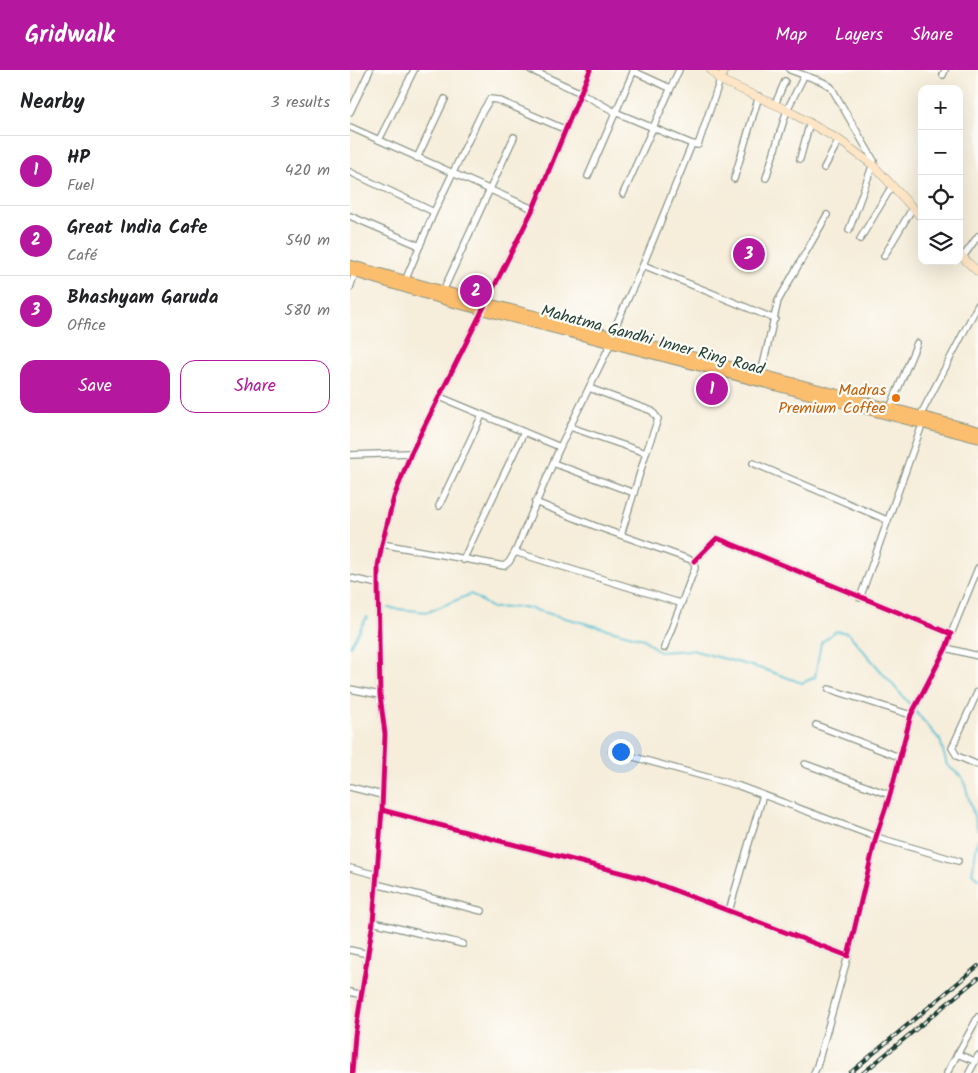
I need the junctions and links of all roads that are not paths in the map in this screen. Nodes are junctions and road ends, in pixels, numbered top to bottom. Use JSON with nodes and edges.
{"nodes":[{"id":1,"x":370,"y":70,"type":"edge"},
{"id":2,"x":414,"y":70,"type":"edge"},
{"id":3,"x":531,"y":70,"type":"edge"},
{"id":4,"x":590,"y":70,"type":"edge"},
{"id":5,"x":634,"y":70,"type":"edge"},
{"id":6,"x":678,"y":70,"type":"edge"},
{"id":7,"x":711,"y":70,"type":"edge"},
{"id":8,"x":725,"y":70,"type":"edge"},
{"id":9,"x":790,"y":70,"type":"edge"},
{"id":10,"x":804,"y":76,"type":"junction"},
{"id":11,"x":720,"y":80,"type":"junction"},
{"id":12,"x":784,"y":81,"type":"dead end"},
{"id":13,"x":670,"y":88,"type":"junction"},
{"id":14,"x":581,"y":93,"type":"junction"},
{"id":15,"x":759,"y":96,"type":"junction"},
{"id":16,"x":445,"y":99,"type":"dead end"},
{"id":17,"x":775,"y":104,"type":"junction"},
{"id":18,"x":787,"y":110,"type":"junction"},
{"id":19,"x":350,"y":112,"type":"edge"},
{"id":20,"x":615,"y":112,"type":"junction"},
{"id":21,"x":810,"y":122,"type":"junction"},
{"id":22,"x":350,"y":127,"type":"edge"},
{"id":23,"x":653,"y":128,"type":"junction"},
{"id":24,"x":564,"y":129,"type":"junction"},
{"id":25,"x":514,"y":137,"type":"dead end"},
{"id":26,"x":380,"y":140,"type":"junction"},
{"id":27,"x":839,"y":140,"type":"junction"},
{"id":28,"x":692,"y":144,"type":"junction"},
{"id":29,"x":417,"y":158,"type":"junction"},
{"id":30,"x":800,"y":159,"type":"dead end"},
{"id":31,"x":873,"y":165,"type":"junction"},
{"id":32,"x":824,"y":168,"type":"dead end"},
{"id":33,"x":350,"y":172,"type":"edge"},
{"id":34,"x":453,"y":174,"type":"junction"},
{"id":35,"x":588,"y":176,"type":"dead end"},
{"id":36,"x":766,"y":178,"type":"dead end"},
{"id":37,"x":734,"y":179,"type":"dead end"},
{"id":38,"x":892,"y":186,"type":"junction"},
{"id":39,"x":490,"y":191,"type":"junction"},
{"id":40,"x":623,"y":194,"type":"dead end"},
{"id":41,"x":533,"y":209,"type":"junction"},
{"id":42,"x":912,"y":209,"type":"junction"},
{"id":43,"x":434,"y":212,"type":"junction"},
{"id":44,"x":918,"y":214,"type":"edge"},
{"id":45,"x":828,"y":215,"type":"dead end"},
{"id":46,"x":350,"y":216,"type":"edge"},
{"id":47,"x":849,"y":230,"type":"dead end"},
{"id":48,"x":978,"y":236,"type":"edge"},
{"id":49,"x":860,"y":239,"type":"dead end"},
{"id":50,"x":420,"y":246,"type":"junction"},
{"id":51,"x":963,"y":254,"type":"edge"},
{"id":52,"x":884,"y":256,"type":"dead end"},
{"id":53,"x":963,"y":258,"type":"edge"},
{"id":54,"x":643,"y":265,"type":"junction"},
{"id":55,"x":352,"y":269,"type":"edge"},
{"id":56,"x":978,"y":272,"type":"edge"},
{"id":57,"x":405,"y":281,"type":"junction"},
{"id":58,"x":350,"y":288,"type":"edge"},
{"id":59,"x":443,"y":292,"type":"junction"},
{"id":60,"x":978,"y":305,"type":"edge"},
{"id":61,"x":484,"y":306,"type":"junction"},
{"id":62,"x":775,"y":319,"type":"junction"},
{"id":63,"x":611,"y":340,"type":"junction"},
{"id":64,"x":917,"y":343,"type":"dead end"},
{"id":65,"x":761,"y":374,"type":"junction"},
{"id":66,"x":589,"y":388,"type":"junction"},
{"id":67,"x":440,"y":397,"type":"junction"},
{"id":68,"x":890,"y":408,"type":"junction"},
{"id":69,"x":482,"y":414,"type":"junction"},
{"id":70,"x":921,"y":420,"type":"junction"},
{"id":71,"x":570,"y":427,"type":"junction"},
{"id":72,"x":978,"y":431,"type":"edge"},
{"id":73,"x":524,"y":432,"type":"junction"},
{"id":74,"x":978,"y":438,"type":"edge"},
{"id":75,"x":560,"y":447,"type":"junction"},
{"id":76,"x":411,"y":453,"type":"junction"},
{"id":77,"x":646,"y":453,"type":"junction"},
{"id":78,"x":350,"y":455,"type":"edge"},
{"id":79,"x":553,"y":463,"type":"junction"},
{"id":80,"x":753,"y":464,"type":"dead end"},
{"id":81,"x":634,"y":493,"type":"junction"},
{"id":82,"x":535,"y":502,"type":"junction"},
{"id":83,"x":439,"y":506,"type":"dead end"},
{"id":84,"x":887,"y":520,"type":"junction"},
{"id":85,"x":620,"y":535,"type":"junction"},
{"id":86,"x":382,"y":544,"type":"junction"},
{"id":87,"x":515,"y":552,"type":"junction"},
{"id":88,"x":463,"y":560,"type":"junction"},
{"id":89,"x":694,"y":561,"type":"junction"},
{"id":90,"x":978,"y":568,"type":"edge"},
{"id":91,"x":350,"y":578,"type":"edge"},
{"id":92,"x":378,"y":584,"type":"junction"},
{"id":93,"x":860,"y":598,"type":"junction"},
{"id":94,"x":680,"y":603,"type":"junction"},
{"id":95,"x":951,"y":634,"type":"junction"},
{"id":96,"x":664,"y":648,"type":"dead end"},
{"id":97,"x":946,"y":648,"type":"junction"},
{"id":98,"x":978,"y":656,"type":"edge"},
{"id":99,"x":350,"y":689,"type":"edge"},
{"id":100,"x":829,"y":689,"type":"dead end"},
{"id":101,"x":978,"y":692,"type":"edge"},
{"id":102,"x":380,"y":695,"type":"junction"},
{"id":103,"x":912,"y":713,"type":"junction"},
{"id":104,"x":816,"y":725,"type":"dead end"},
{"id":105,"x":612,"y":751,"type":"dead end"},
{"id":106,"x":900,"y":757,"type":"junction"},
{"id":107,"x":805,"y":764,"type":"dead end"},
{"id":108,"x":978,"y":765,"type":"edge"},
{"id":109,"x":350,"y":787,"type":"edge"},
{"id":110,"x":382,"y":795,"type":"junction"},
{"id":111,"x":763,"y":795,"type":"junction"},
{"id":112,"x":890,"y":795,"type":"junction"},
{"id":113,"x":382,"y":810,"type":"junction"},
{"id":114,"x":876,"y":837,"type":"junction"},
{"id":115,"x":958,"y":862,"type":"dead end"},
{"id":116,"x":350,"y":868,"type":"edge"},
{"id":117,"x":377,"y":875,"type":"junction"},
{"id":118,"x":376,"y":884,"type":"junction"},
{"id":119,"x":729,"y":911,"type":"junction"},
{"id":120,"x":482,"y":912,"type":"dead end"},
{"id":121,"x":373,"y":922,"type":"junction"},
{"id":122,"x":463,"y":944,"type":"dead end"},
{"id":123,"x":350,"y":950,"type":"edge"},
{"id":124,"x":368,"y":954,"type":"junction"},
{"id":125,"x":848,"y":956,"type":"junction"},
{"id":126,"x":350,"y":992,"type":"edge"},
{"id":127,"x":362,"y":995,"type":"junction"},
{"id":128,"x":976,"y":1014,"type":"edge"},
{"id":129,"x":353,"y":1035,"type":"edge"},
{"id":130,"x":957,"y":1054,"type":"junction"},
{"id":131,"x":977,"y":1058,"type":"edge"},
{"id":132,"x":352,"y":1071,"type":"edge"},
{"id":133,"x":814,"y":1073,"type":"edge"},
{"id":134,"x":947,"y":1073,"type":"edge"},
{"id":135,"x":969,"y":1073,"type":"edge"}],
"edges":[{"from":1,"to":19,"type":"street"},
{"from":2,"to":26,"type":"street"},
{"from":3,"to":14,"type":"street"},
{"from":4,"to":14,"type":"street"},
{"from":5,"to":13,"type":"street"},
{"from":5,"to":20,"type":"street"},
{"from":6,"to":13,"type":"street"},
{"from":7,"to":11,"type":"street"},
{"from":8,"to":11,"type":"street"},
{"from":9,"to":10,"type":"street"},
{"from":10,"to":18,"type":"street"},
{"from":10,"to":31,"type":"street"},
{"from":11,"to":15,"type":"street"},
{"from":11,"to":28,"type":"street"},
{"from":12,"to":17,"type":"street"},
{"from":13,"to":23,"type":"street"},
{"from":14,"to":20,"type":"street"},
{"from":14,"to":24,"type":"street"},
{"from":15,"to":17,"type":"street"},
{"from":15,"to":37,"type":"street"},
{"from":16,"to":29,"type":"street"},
{"from":17,"to":18,"type":"street"},
{"from":18,"to":21,"type":"street"},
{"from":18,"to":36,"type":"street"},
{"from":20,"to":23,"type":"street"},
{"from":20,"to":35,"type":"street"},
{"from":21,"to":27,"type":"street"},
{"from":21,"to":30,"type":"street"},
{"from":22,"to":26,"type":"street"},
{"from":23,"to":28,"type":"street"},
{"from":23,"to":40,"type":"street"},
{"from":24,"to":34,"type":"street"},
{"from":24,"to":41,"type":"street"},
{"from":25,"to":39,"type":"street"},
{"from":26,"to":29,"type":"street"},
{"from":27,"to":31,"type":"street"},
{"from":27,"to":32,"type":"street"},
{"from":28,"to":54,"type":"street"},
{"from":29,"to":34,"type":"street"},
{"from":31,"to":38,"type":"street"},
{"from":31,"to":47,"type":"street"},
{"from":33,"to":43,"type":"street"},
{"from":34,"to":39,"type":"street"},
{"from":34,"to":43,"type":"street"},
{"from":38,"to":42,"type":"street"},
{"from":38,"to":49,"type":"street"},
{"from":39,"to":41,"type":"street"},
{"from":39,"to":59,"type":"street"},
{"from":41,"to":61,"type":"street"},
{"from":42,"to":44,"type":"street"},
{"from":42,"to":52,"type":"street"},
{"from":43,"to":50,"type":"street"},
{"from":45,"to":62,"type":"street"},
{"from":46,"to":50,"type":"street"},
{"from":48,"to":51,"type":"street"},
{"from":50,"to":57,"type":"street"},
{"from":53,"to":56,"type":"street"},
{"from":54,"to":62,"type":"street"},
{"from":54,"to":63,"type":"street"},
{"from":55,"to":57,"type":"main road","name":"Mahatma Gandhi Inner Ring Road"},
{"from":55,"to":58,"type":"street"},
{"from":55,"to":61,"type":"main road","name":"Mahatma Gandhi Inner Ring Road"},
{"from":57,"to":59,"type":"main road","name":"Mahatma Gandhi Inner Ring Road"},
{"from":59,"to":61,"type":"main road","name":"Mahatma Gandhi Inner Ring Road"},
{"from":60,"to":70,"type":"street"},
{"from":61,"to":63,"type":"main road","name":"Mahatma Gandhi Inner Ring Road"},
{"from":61,"to":67,"type":"street"},
{"from":62,"to":65,"type":"street"},
{"from":63,"to":65,"type":"main road","name":"Mahatma Gandhi Inner Ring Road"},
{"from":63,"to":66,"type":"street"},
{"from":63,"to":70,"type":"main road","name":"Mahatma Gandhi Inner Ring Road"},
{"from":64,"to":68,"type":"street"},
{"from":65,"to":68,"type":"main road","name":"Mahatma Gandhi Inner Ring Road"},
{"from":66,"to":71,"type":"street"},
{"from":66,"to":77,"type":"street"},
{"from":67,"to":69,"type":"street"},
{"from":67,"to":76,"type":"street"},
{"from":68,"to":70,"type":"main road","name":"Mahatma Gandhi Inner Ring Road"},
{"from":69,"to":73,"type":"street"},
{"from":69,"to":83,"type":"street"},
{"from":70,"to":72,"type":"main road","name":"Mahatma Gandhi Inner Ring Road"},
{"from":70,"to":74,"type":"main road","name":"Mahatma Gandhi Inner Ring Road"},
{"from":70,"to":84,"type":"street"},
{"from":71,"to":75,"type":"street"},
{"from":71,"to":77,"type":"street"},
{"from":73,"to":75,"type":"street"},
{"from":73,"to":88,"type":"street"},
{"from":75,"to":79,"type":"street"},
{"from":76,"to":78,"type":"street"},
{"from":76,"to":86,"type":"street"},
{"from":77,"to":81,"type":"street"},
{"from":79,"to":81,"type":"street"},
{"from":79,"to":82,"type":"street"},
{"from":80,"to":84,"type":"street"},
{"from":81,"to":85,"type":"street"},
{"from":82,"to":85,"type":"street"},
{"from":82,"to":87,"type":"street"},
{"from":84,"to":93,"type":"street"},
{"from":85,"to":89,"type":"street"},
{"from":86,"to":88,"type":"street"},
{"from":86,"to":92,"type":"street"},
{"from":87,"to":88,"type":"street"},
{"from":87,"to":94,"type":"street"},
{"from":89,"to":93,"type":"street"},
{"from":89,"to":94,"type":"street"},
{"from":90,"to":95,"type":"street"},
{"from":91,"to":92,"type":"street"},
{"from":92,"to":102,"type":"street"},
{"from":93,"to":95,"type":"street"},
{"from":94,"to":96,"type":"street"},
{"from":95,"to":97,"type":"street"},
{"from":97,"to":98,"type":"street"},
{"from":97,"to":103,"type":"street"},
{"from":99,"to":102,"type":"street"},
{"from":100,"to":103,"type":"street"},
{"from":101,"to":108,"type":"street"},
{"from":102,"to":110,"type":"street"},
{"from":103,"to":106,"type":"street"},
{"from":104,"to":106,"type":"street"},
{"from":105,"to":111,"type":"street"},
{"from":106,"to":112,"type":"street"},
{"from":107,"to":112,"type":"street"},
{"from":109,"to":110,"type":"street"},
{"from":110,"to":113,"type":"street"},
{"from":111,"to":114,"type":"street"},
{"from":111,"to":119,"type":"street"},
{"from":112,"to":114,"type":"street"},
{"from":113,"to":117,"type":"street"},
{"from":113,"to":119,"type":"street"},
{"from":114,"to":115,"type":"street"},
{"from":114,"to":125,"type":"street"},
{"from":116,"to":117,"type":"street"},
{"from":117,"to":118,"type":"street"},
{"from":118,"to":120,"type":"street"},
{"from":118,"to":121,"type":"street"},
{"from":119,"to":125,"type":"street"},
{"from":121,"to":122,"type":"street"},
{"from":121,"to":124,"type":"street"},
{"from":123,"to":124,"type":"street"},
{"from":124,"to":127,"type":"street"},
{"from":125,"to":133,"type":"street"},
{"from":126,"to":127,"type":"street"},
{"from":127,"to":129,"type":"street"},
{"from":128,"to":130,"type":"street"},
{"from":129,"to":132,"type":"street"},
{"from":130,"to":131,"type":"street"},
{"from":130,"to":134,"type":"street"},
{"from":131,"to":135,"type":"street"}]}
